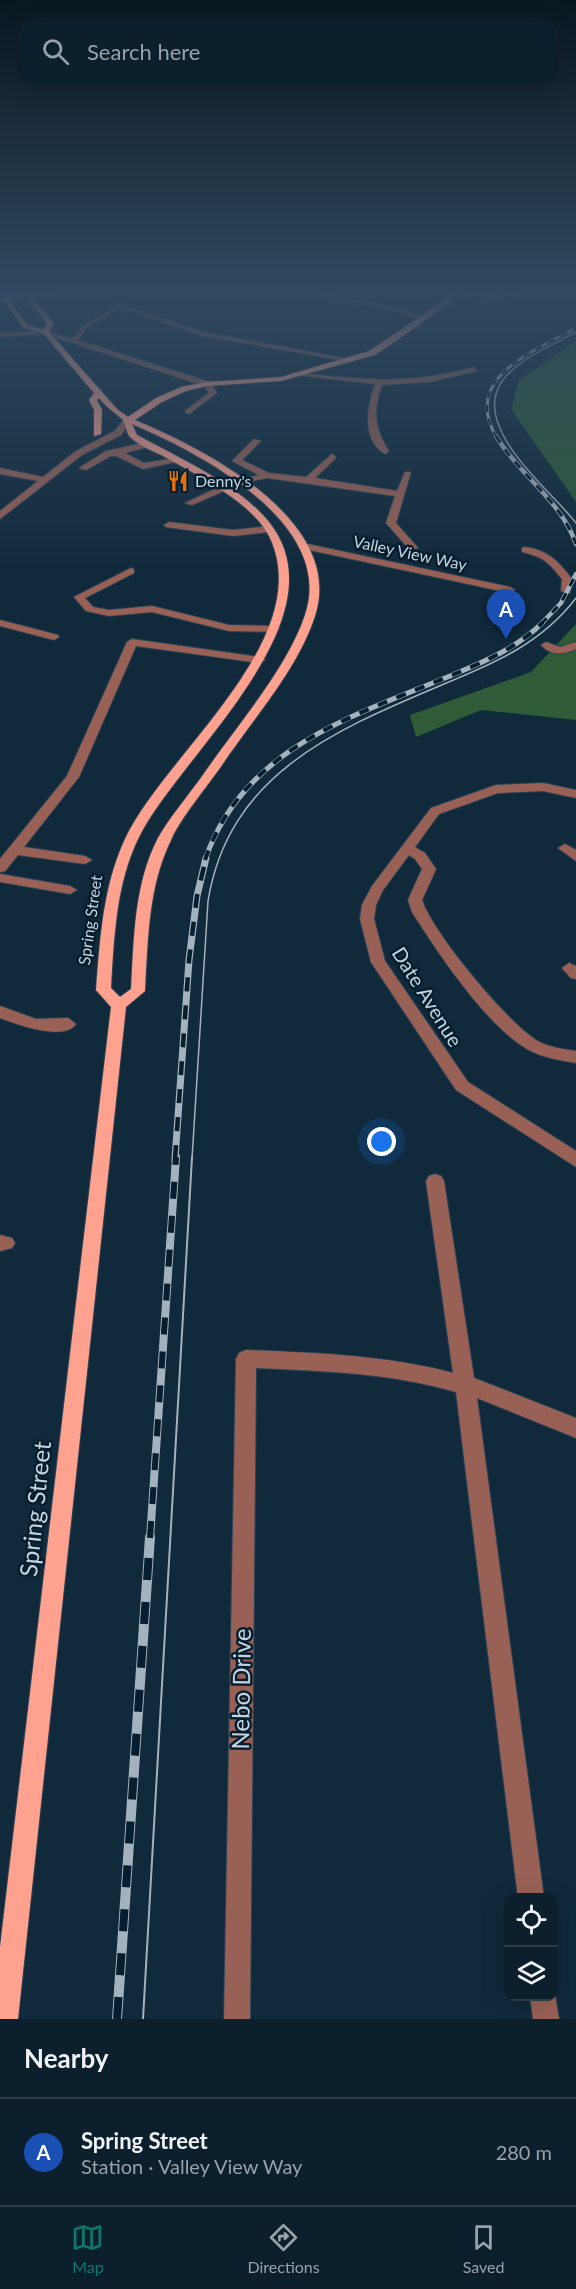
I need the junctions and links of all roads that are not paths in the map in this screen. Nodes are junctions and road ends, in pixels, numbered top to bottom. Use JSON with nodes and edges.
{"nodes":[{"id":1,"x":89,"y":385,"type":"edge"},
{"id":2,"x":202,"y":385,"type":"edge"},
{"id":3,"x":208,"y":385,"type":"edge"},
{"id":4,"x":379,"y":385,"type":"edge"},
{"id":5,"x":97,"y":395,"type":"junction"},
{"id":6,"x":189,"y":412,"type":"dead end"},
{"id":7,"x":127,"y":421,"type":"junction"},
{"id":8,"x":97,"y":434,"type":"junction"},
{"id":9,"x":257,"y":441,"type":"dead end"},
{"id":10,"x":148,"y":444,"type":"junction"},
{"id":11,"x":90,"y":450,"type":"junction"},
{"id":12,"x":385,"y":451,"type":"dead end"},
{"id":13,"x":79,"y":453,"type":"junction"},
{"id":14,"x":113,"y":453,"type":"junction"},
{"id":15,"x":332,"y":457,"type":"dead end"},
{"id":16,"x":176,"y":461,"type":"junction"},
{"id":17,"x":83,"y":468,"type":"dead end"},
{"id":18,"x":0,"y":471,"type":"edge"},
{"id":19,"x":408,"y":474,"type":"dead end"},
{"id":20,"x":267,"y":475,"type":"junction"},
{"id":21,"x":45,"y":480,"type":"junction"},
{"id":22,"x":308,"y":480,"type":"junction"},
{"id":23,"x":242,"y":482,"type":"junction"},
{"id":24,"x":220,"y":488,"type":"junction"},
{"id":25,"x":400,"y":494,"type":"junction"},
{"id":26,"x":189,"y":502,"type":"dead end"},
{"id":27,"x":0,"y":516,"type":"edge"},
{"id":28,"x":169,"y":525,"type":"dead end"},
{"id":29,"x":269,"y":529,"type":"junction"},
{"id":30,"x":303,"y":546,"type":"junction"},
{"id":31,"x":413,"y":548,"type":"dead end"},
{"id":32,"x":525,"y":550,"type":"dead end"},
{"id":33,"x":130,"y":571,"type":"dead end"},
{"id":34,"x":510,"y":590,"type":"dead end"},
{"id":35,"x":566,"y":591,"type":"dead end"},
{"id":36,"x":0,"y":622,"type":"edge"},
{"id":37,"x":274,"y":629,"type":"junction"},
{"id":38,"x":54,"y":637,"type":"dead end"},
{"id":39,"x":546,"y":645,"type":"dead end"},
{"id":40,"x":576,"y":645,"type":"edge"},
{"id":41,"x":260,"y":660,"type":"junction"},
{"id":42,"x":576,"y":794,"type":"edge"},
{"id":43,"x":407,"y":848,"type":"junction"},
{"id":44,"x":565,"y":848,"type":"dead end"},
{"id":45,"x":15,"y":850,"type":"junction"},
{"id":46,"x":576,"y":857,"type":"edge"},
{"id":47,"x":85,"y":860,"type":"dead end"},
{"id":48,"x":0,"y":868,"type":"edge"},
{"id":49,"x":0,"y":878,"type":"edge"},
{"id":50,"x":70,"y":890,"type":"dead end"},
{"id":51,"x":119,"y":1005,"type":"junction"},
{"id":52,"x":0,"y":1012,"type":"edge"},
{"id":53,"x":68,"y":1024,"type":"dead end"},
{"id":54,"x":576,"y":1057,"type":"edge"},
{"id":55,"x":576,"y":1160,"type":"edge"},
{"id":56,"x":435,"y":1181,"type":"dead end"},
{"id":57,"x":463,"y":1386,"type":"junction"},
{"id":58,"x":576,"y":1428,"type":"edge"},
{"id":59,"x":530,"y":1893,"type":"edge"},
{"id":60,"x":544,"y":2001,"type":"edge"},
{"id":61,"x":5,"y":2019,"type":"edge"},
{"id":62,"x":237,"y":2019,"type":"edge"},
{"id":63,"x":546,"y":2019,"type":"edge"}],
"edges":[{"from":1,"to":5,"type":"main road","name":"Spring Street"},
{"from":2,"to":7,"type":"main road"},
{"from":3,"to":6,"type":"street"},
{"from":4,"to":12,"type":"street"},
{"from":5,"to":7,"type":"main road","name":"Spring Street"},
{"from":5,"to":8,"type":"main road"},
{"from":7,"to":8,"type":"street"},
{"from":7,"to":10,"type":"main road","name":"Spring Street"},
{"from":7,"to":11,"type":"street"},
{"from":7,"to":23,"type":"main road","name":"Spring Street"},
{"from":8,"to":13,"type":"street"},
{"from":9,"to":20,"type":"street"},
{"from":10,"to":14,"type":"street"},
{"from":10,"to":16,"type":"main road","name":"Spring Street"},
{"from":11,"to":13,"type":"street"},
{"from":11,"to":14,"type":"street"},
{"from":13,"to":21,"type":"street"},
{"from":14,"to":16,"type":"street"},
{"from":14,"to":17,"type":"street"},
{"from":15,"to":22,"type":"street"},
{"from":16,"to":24,"type":"main road","name":"Spring Street"},
{"from":18,"to":21,"type":"street"},
{"from":19,"to":25,"type":"street"},
{"from":20,"to":22,"type":"street"},
{"from":20,"to":23,"type":"street"},
{"from":21,"to":27,"type":"street"},
{"from":22,"to":25,"type":"street"},
{"from":23,"to":24,"type":"main road"},
{"from":23,"to":30,"type":"main road","name":"Spring Street"},
{"from":24,"to":26,"type":"street"},
{"from":24,"to":29,"type":"main road","name":"Spring Street"},
{"from":25,"to":31,"type":"street"},
{"from":28,"to":29,"type":"street"},
{"from":29,"to":37,"type":"main road","name":"Spring Street"},
{"from":30,"to":34,"type":"street","name":"Valley View Way"},
{"from":30,"to":51,"type":"main road","name":"Spring Street"},
{"from":32,"to":35,"type":"street"},
{"from":33,"to":37,"type":"street"},
{"from":36,"to":38,"type":"street"},
{"from":37,"to":41,"type":"main road","name":"Spring Street"},
{"from":39,"to":40,"type":"street"},
{"from":41,"to":45,"type":"street"},
{"from":41,"to":51,"type":"main road","name":"Spring Street"},
{"from":42,"to":43,"type":"street","name":"Date Avenue"},
{"from":43,"to":54,"type":"street"},
{"from":43,"to":55,"type":"street","name":"Date Avenue"},
{"from":44,"to":46,"type":"street"},
{"from":45,"to":47,"type":"street"},
{"from":45,"to":48,"type":"street"},
{"from":49,"to":50,"type":"street"},
{"from":51,"to":61,"type":"main road","name":"Spring Street"},
{"from":52,"to":53,"type":"street"},
{"from":56,"to":57,"type":"street"},
{"from":57,"to":58,"type":"street"},
{"from":57,"to":59,"type":"street"},
{"from":57,"to":62,"type":"street","name":"Nebo Drive"},
{"from":60,"to":63,"type":"street"}]}
